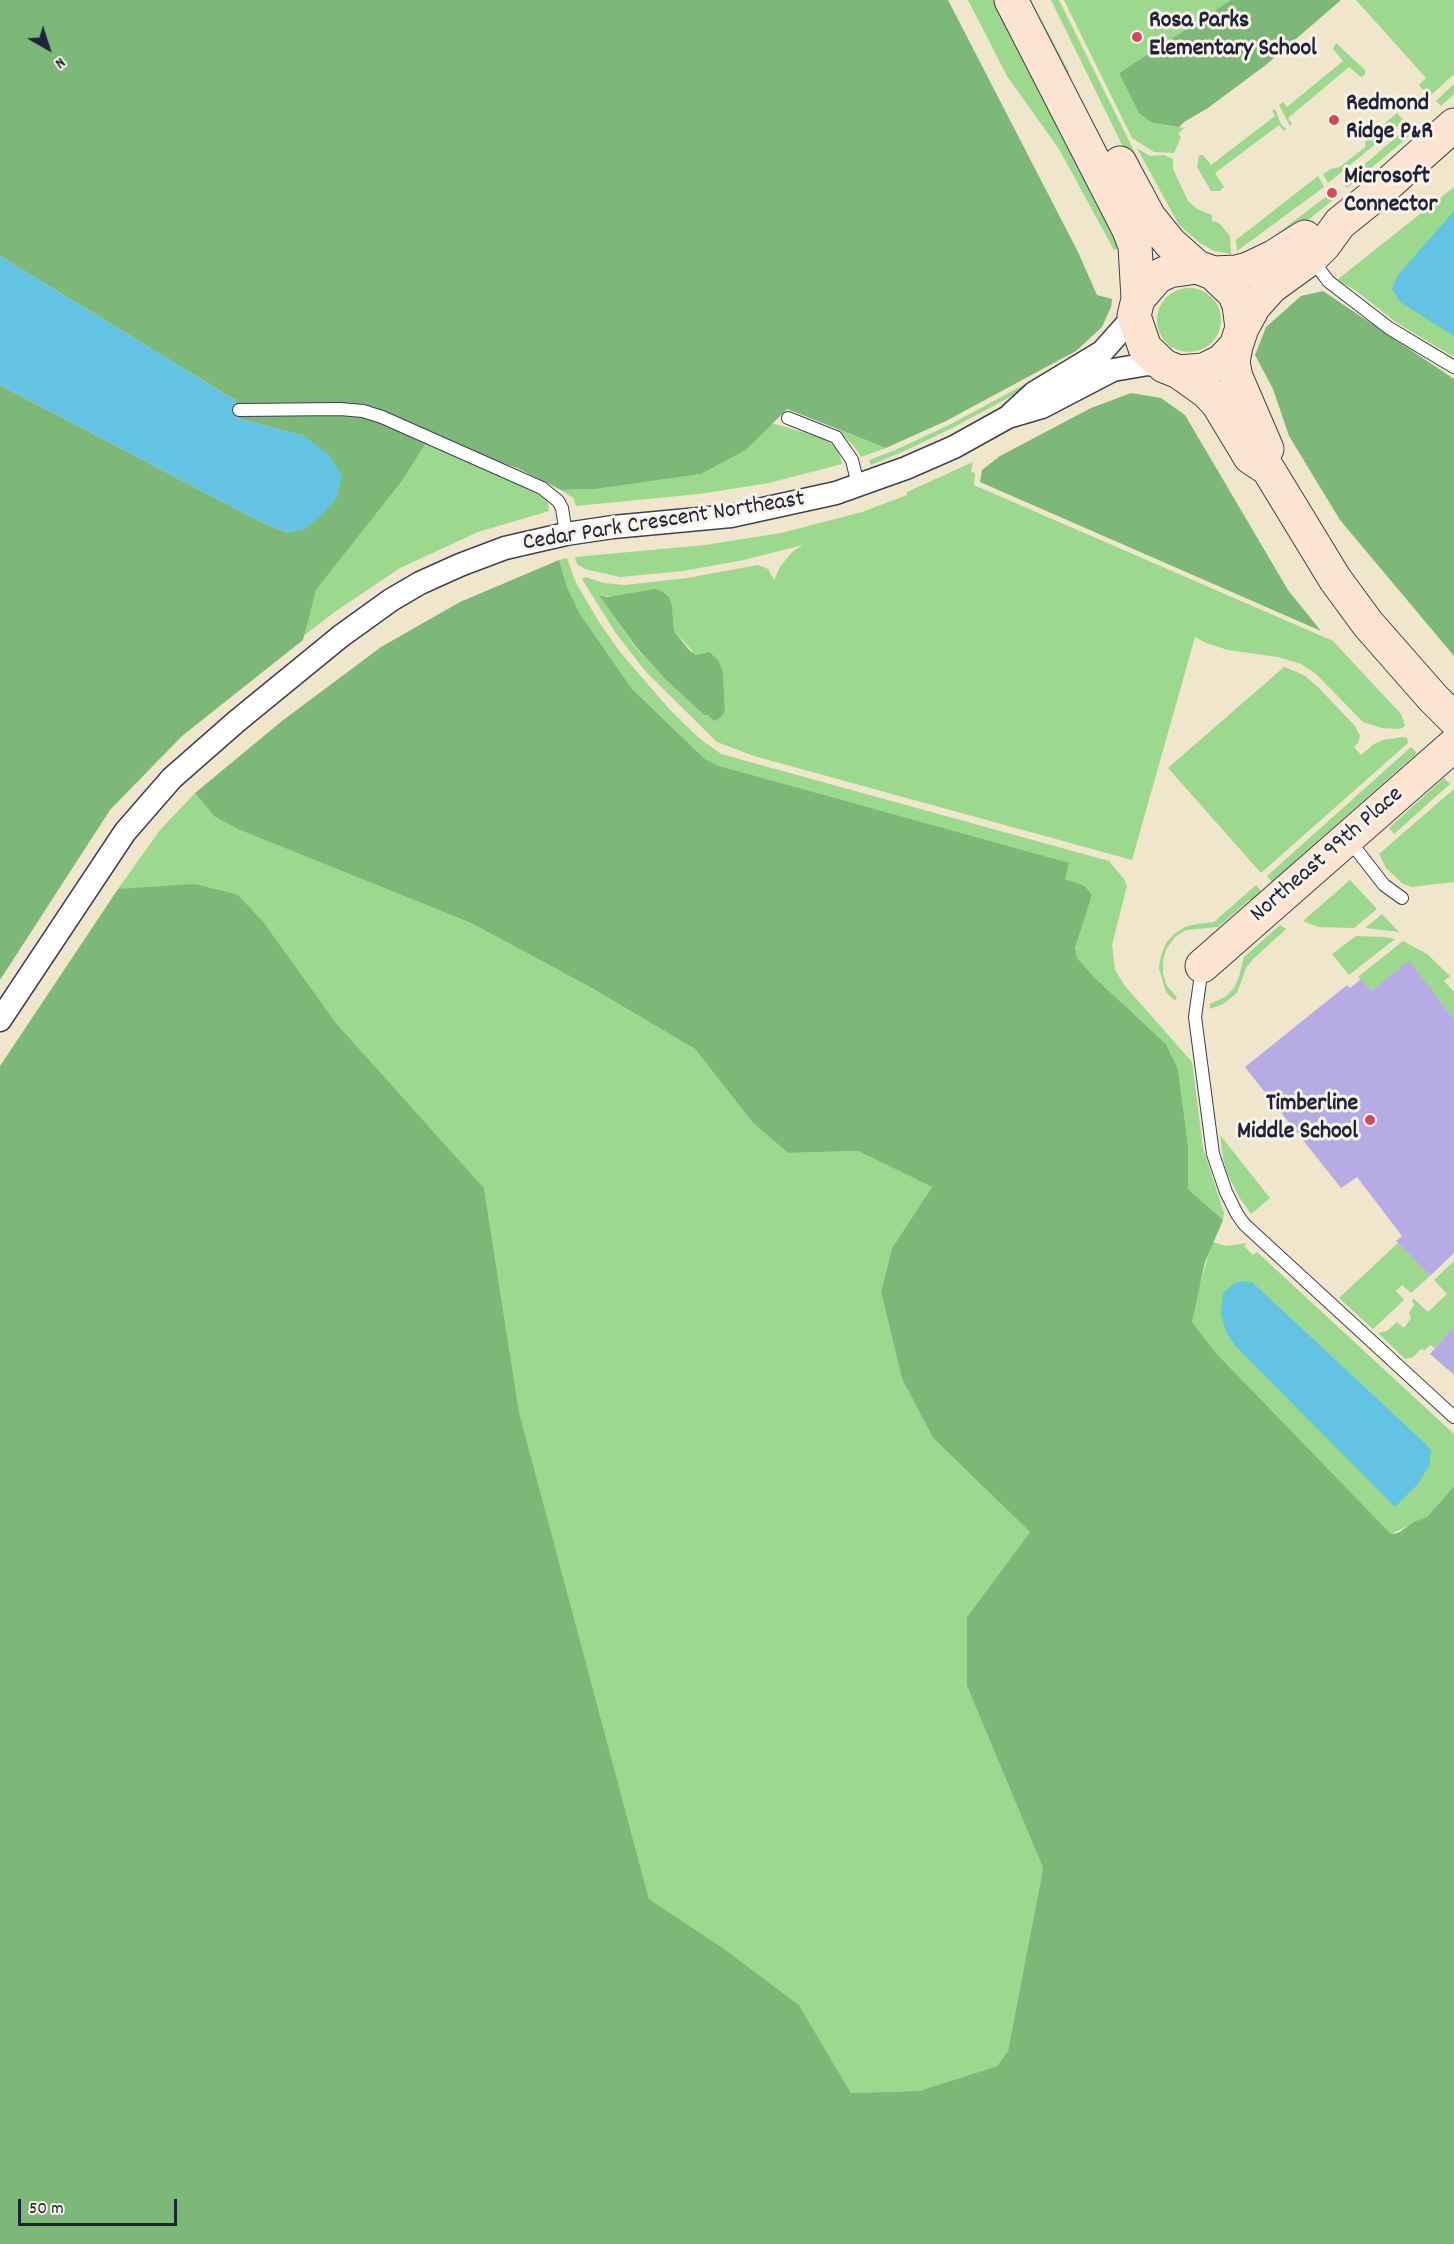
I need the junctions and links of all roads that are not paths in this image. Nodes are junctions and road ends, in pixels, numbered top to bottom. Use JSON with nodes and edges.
{"nodes":[{"id":1,"x":1011,"y":0,"type":"edge"},
{"id":2,"x":1037,"y":0,"type":"edge"},
{"id":3,"x":1454,"y":124,"type":"edge"},
{"id":4,"x":1340,"y":223,"type":"junction"},
{"id":5,"x":1311,"y":258,"type":"junction"},
{"id":6,"x":1205,"y":270,"type":"junction"},
{"id":7,"x":1136,"y":308,"type":"junction"},
{"id":8,"x":1239,"y":337,"type":"junction"},
{"id":9,"x":1454,"y":367,"type":"edge"},
{"id":10,"x":1171,"y":369,"type":"junction"},
{"id":11,"x":239,"y":410,"type":"dead end"},
{"id":12,"x":1008,"y":417,"type":"junction"},
{"id":13,"x":788,"y":418,"type":"dead end"},
{"id":14,"x":1268,"y":469,"type":"junction"},
{"id":15,"x":858,"y":485,"type":"junction"},
{"id":16,"x":566,"y":534,"type":"junction"},
{"id":17,"x":1454,"y":719,"type":"edge"},
{"id":18,"x":1454,"y":745,"type":"edge"},
{"id":19,"x":1348,"y":838,"type":"junction"},
{"id":20,"x":1402,"y":898,"type":"dead end"},
{"id":21,"x":1202,"y":966,"type":"joint"},
{"id":22,"x":0,"y":1020,"type":"edge"},
{"id":23,"x":1454,"y":1417,"type":"edge"}],
"edges":[{"from":1,"to":7,"type":"street"},
{"from":2,"to":6,"type":"street"},
{"from":3,"to":4,"type":"street"},
{"from":4,"to":5,"type":"street"},
{"from":4,"to":6,"type":"street"},
{"from":5,"to":8,"type":"street"},
{"from":5,"to":9,"type":"lane"},
{"from":6,"to":7,"type":"street"},
{"from":6,"to":8,"type":"street"},
{"from":7,"to":10,"type":"street"},
{"from":7,"to":12,"type":"street","name":"Cedar Park Crescent Northeast"},
{"from":8,"to":10,"type":"street"},
{"from":8,"to":14,"type":"street"},
{"from":10,"to":12,"type":"street","name":"Cedar Park Crescent Northeast"},
{"from":10,"to":14,"type":"street"},
{"from":11,"to":16,"type":"lane"},
{"from":12,"to":15,"type":"street","name":"Cedar Park Crescent Northeast"},
{"from":13,"to":15,"type":"lane"},
{"from":14,"to":17,"type":"street"},
{"from":15,"to":16,"type":"street","name":"Cedar Park Crescent Northeast"},
{"from":16,"to":22,"type":"street","name":"Cedar Park Crescent Northeast"},
{"from":18,"to":19,"type":"street","name":"Northeast 99th Place"},
{"from":19,"to":20,"type":"lane"},
{"from":19,"to":21,"type":"street","name":"Northeast 99th Place"},
{"from":21,"to":23,"type":"lane"}]}
